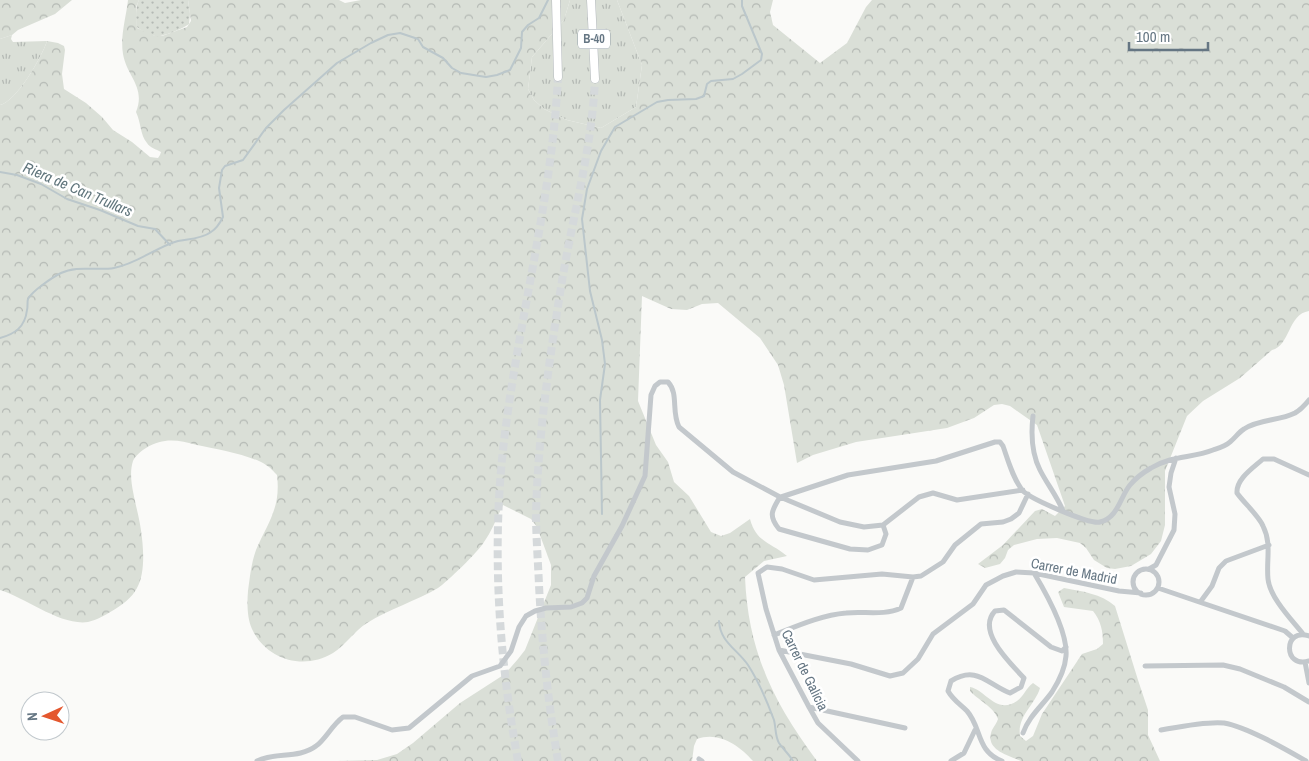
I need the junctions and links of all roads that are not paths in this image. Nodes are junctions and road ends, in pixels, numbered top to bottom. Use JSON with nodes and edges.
{"nodes":[{"id":1,"x":556,"y":0,"type":"edge"},
{"id":2,"x":591,"y":0,"type":"edge"},
{"id":3,"x":558,"y":77,"type":"tunnel mouth"},
{"id":4,"x":594,"y":79,"type":"tunnel mouth"},
{"id":5,"x":1309,"y":400,"type":"edge"},
{"id":6,"x":1032,"y":416,"type":"dead end"},
{"id":7,"x":1176,"y":458,"type":"junction"},
{"id":8,"x":1309,"y":475,"type":"edge"},
{"id":9,"x":1023,"y":490,"type":"junction"},
{"id":10,"x":1028,"y":494,"type":"junction"},
{"id":11,"x":780,"y":497,"type":"junction"},
{"id":12,"x":1063,"y":512,"type":"junction"},
{"id":13,"x":884,"y":525,"type":"junction"},
{"id":14,"x":1269,"y":545,"type":"junction"},
{"id":15,"x":1149,"y":569,"type":"junction"},
{"id":16,"x":1034,"y":573,"type":"junction"},
{"id":17,"x":913,"y":577,"type":"junction"},
{"id":18,"x":1158,"y":588,"type":"junction"},
{"id":19,"x":1141,"y":594,"type":"junction"},
{"id":20,"x":1201,"y":601,"type":"junction"},
{"id":21,"x":774,"y":635,"type":"junction"},
{"id":22,"x":1306,"y":635,"type":"edge"},
{"id":23,"x":1293,"y":638,"type":"junction"},
{"id":24,"x":1066,"y":647,"type":"junction"},
{"id":25,"x":779,"y":650,"type":"junction"},
{"id":26,"x":1307,"y":662,"type":"edge"},
{"id":27,"x":1145,"y":666,"type":"dead end"},
{"id":28,"x":1309,"y":683,"type":"edge"},
{"id":29,"x":1309,"y":702,"type":"edge"},
{"id":30,"x":808,"y":707,"type":"junction"},
{"id":31,"x":905,"y":728,"type":"dead end"},
{"id":32,"x":976,"y":729,"type":"junction"},
{"id":33,"x":1161,"y":730,"type":"dead end"},
{"id":34,"x":1023,"y":733,"type":"dead end"},
{"id":35,"x":257,"y":761,"type":"edge"},
{"id":36,"x":858,"y":761,"type":"edge"},
{"id":37,"x":950,"y":761,"type":"edge"},
{"id":38,"x":1002,"y":761,"type":"edge"},
{"id":39,"x":1306,"y":761,"type":"edge"}],
"edges":[{"from":1,"to":3,"type":"highway","number":"B-40"},
{"from":2,"to":4,"type":"highway","number":"B-40"},
{"from":5,"to":7,"type":"street"},
{"from":6,"to":12,"type":"street"},
{"from":7,"to":12,"type":"street"},
{"from":7,"to":15,"type":"street"},
{"from":8,"to":14,"type":"street"},
{"from":9,"to":10,"type":"street"},
{"from":9,"to":11,"type":"street"},
{"from":9,"to":13,"type":"street"},
{"from":10,"to":12,"type":"street"},
{"from":10,"to":17,"type":"street"},
{"from":11,"to":13,"type":"street"},
{"from":11,"to":13,"type":"street"},
{"from":11,"to":35,"type":"street"},
{"from":14,"to":20,"type":"street"},
{"from":14,"to":22,"type":"street"},
{"from":15,"to":18,"type":"street"},
{"from":15,"to":19,"type":"street"},
{"from":16,"to":19,"type":"street","name":"Carrer de Madrid"},
{"from":16,"to":24,"type":"street"},
{"from":16,"to":25,"type":"street","name":"Carrer de Madrid"},
{"from":17,"to":21,"type":"street"},
{"from":17,"to":21,"type":"street","name":"Carrer de Galícia"},
{"from":18,"to":19,"type":"street"},
{"from":18,"to":20,"type":"street"},
{"from":20,"to":23,"type":"street"},
{"from":21,"to":25,"type":"street","name":"Carrer de Galícia"},
{"from":22,"to":23,"type":"street"},
{"from":23,"to":26,"type":"street"},
{"from":24,"to":32,"type":"street"},
{"from":24,"to":34,"type":"street"},
{"from":25,"to":30,"type":"street","name":"Carrer de Galícia"},
{"from":26,"to":28,"type":"street"},
{"from":27,"to":29,"type":"street"},
{"from":30,"to":31,"type":"street"},
{"from":30,"to":36,"type":"street","name":"Carrer de Galícia"},
{"from":32,"to":37,"type":"street"},
{"from":32,"to":38,"type":"street"},
{"from":33,"to":39,"type":"street"}]}
